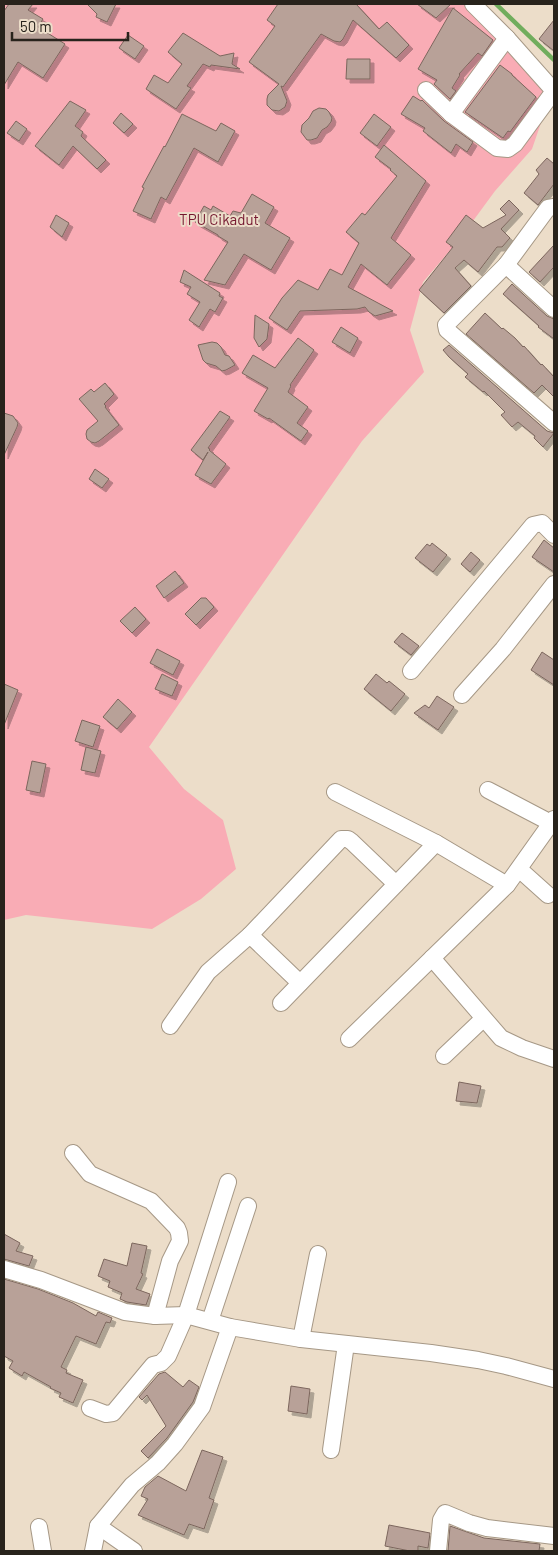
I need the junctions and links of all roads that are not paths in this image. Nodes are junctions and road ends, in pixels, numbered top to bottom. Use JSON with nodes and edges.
{"nodes":[{"id":1,"x":473,"y":4,"type":"edge"},
{"id":2,"x":507,"y":38,"type":"junction"},
{"id":3,"x":426,"y":90,"type":"dead end"},
{"id":4,"x":554,"y":91,"type":"edge"},
{"id":5,"x":451,"y":114,"type":"junction"},
{"id":6,"x":554,"y":207,"type":"edge"},
{"id":7,"x":506,"y":265,"type":"junction"},
{"id":8,"x":554,"y":310,"type":"edge"},
{"id":9,"x":554,"y":423,"type":"edge"},
{"id":10,"x":554,"y":535,"type":"edge"},
{"id":11,"x":554,"y":584,"type":"edge"},
{"id":12,"x":411,"y":671,"type":"dead end"},
{"id":13,"x":462,"y":695,"type":"dead end"},
{"id":14,"x":488,"y":790,"type":"dead end"},
{"id":15,"x":335,"y":792,"type":"dead end"},
{"id":16,"x":553,"y":821,"type":"edge"},
{"id":17,"x":436,"y":843,"type":"junction"},
{"id":18,"x":519,"y":869,"type":"junction"},
{"id":19,"x":396,"y":884,"type":"junction"},
{"id":20,"x":507,"y":885,"type":"junction"},
{"id":21,"x":548,"y":895,"type":"dead end"},
{"id":22,"x":250,"y":935,"type":"junction"},
{"id":23,"x":432,"y":958,"type":"junction"},
{"id":24,"x":300,"y":984,"type":"junction"},
{"id":25,"x":281,"y":1003,"type":"dead end"},
{"id":26,"x":483,"y":1019,"type":"junction"},
{"id":27,"x":170,"y":1026,"type":"dead end"},
{"id":28,"x":349,"y":1039,"type":"dead end"},
{"id":29,"x":444,"y":1056,"type":"dead end"},
{"id":30,"x":554,"y":1059,"type":"edge"},
{"id":31,"x":73,"y":1153,"type":"dead end"},
{"id":32,"x":228,"y":1182,"type":"dead end"},
{"id":33,"x":248,"y":1206,"type":"dead end"},
{"id":34,"x":318,"y":1254,"type":"dead end"},
{"id":35,"x":4,"y":1269,"type":"edge"},
{"id":36,"x":186,"y":1315,"type":"junction"},
{"id":37,"x":155,"y":1316,"type":"junction"},
{"id":38,"x":210,"y":1321,"type":"junction"},
{"id":39,"x":230,"y":1327,"type":"junction"},
{"id":40,"x":301,"y":1339,"type":"junction"},
{"id":41,"x":346,"y":1344,"type":"junction"},
{"id":42,"x":554,"y":1379,"type":"edge"},
{"id":43,"x":90,"y":1408,"type":"dead end"},
{"id":44,"x":331,"y":1450,"type":"dead end"},
{"id":45,"x":98,"y":1526,"type":"junction"},
{"id":46,"x":39,"y":1527,"type":"dead end"},
{"id":47,"x":554,"y":1536,"type":"edge"},
{"id":48,"x":43,"y":1551,"type":"edge"},
{"id":49,"x":94,"y":1551,"type":"edge"},
{"id":50,"x":134,"y":1551,"type":"edge"},
{"id":51,"x":438,"y":1551,"type":"edge"}],
"edges":[{"from":1,"to":2,"type":"street"},
{"from":2,"to":4,"type":"street"},
{"from":2,"to":5,"type":"street"},
{"from":3,"to":5,"type":"street"},
{"from":4,"to":5,"type":"street"},
{"from":6,"to":7,"type":"street"},
{"from":7,"to":8,"type":"street"},
{"from":7,"to":9,"type":"street"},
{"from":10,"to":12,"type":"street"},
{"from":11,"to":13,"type":"street"},
{"from":14,"to":16,"type":"street"},
{"from":15,"to":17,"type":"street"},
{"from":16,"to":18,"type":"street"},
{"from":17,"to":19,"type":"street"},
{"from":17,"to":20,"type":"street"},
{"from":18,"to":20,"type":"street"},
{"from":18,"to":21,"type":"street"},
{"from":19,"to":22,"type":"street"},
{"from":19,"to":24,"type":"street"},
{"from":20,"to":23,"type":"street"},
{"from":22,"to":24,"type":"street"},
{"from":22,"to":27,"type":"street"},
{"from":23,"to":26,"type":"street"},
{"from":23,"to":28,"type":"street"},
{"from":24,"to":25,"type":"street"},
{"from":26,"to":29,"type":"street"},
{"from":26,"to":30,"type":"street"},
{"from":31,"to":37,"type":"street"},
{"from":32,"to":36,"type":"street"},
{"from":33,"to":38,"type":"street"},
{"from":34,"to":40,"type":"street"},
{"from":35,"to":37,"type":"street"},
{"from":36,"to":37,"type":"street"},
{"from":36,"to":38,"type":"street"},
{"from":36,"to":43,"type":"street"},
{"from":38,"to":39,"type":"street"},
{"from":39,"to":40,"type":"street"},
{"from":39,"to":45,"type":"street"},
{"from":40,"to":41,"type":"street"},
{"from":41,"to":42,"type":"street"},
{"from":41,"to":44,"type":"street"},
{"from":45,"to":49,"type":"street"},
{"from":45,"to":50,"type":"street"},
{"from":46,"to":48,"type":"street"},
{"from":47,"to":51,"type":"street"}]}
